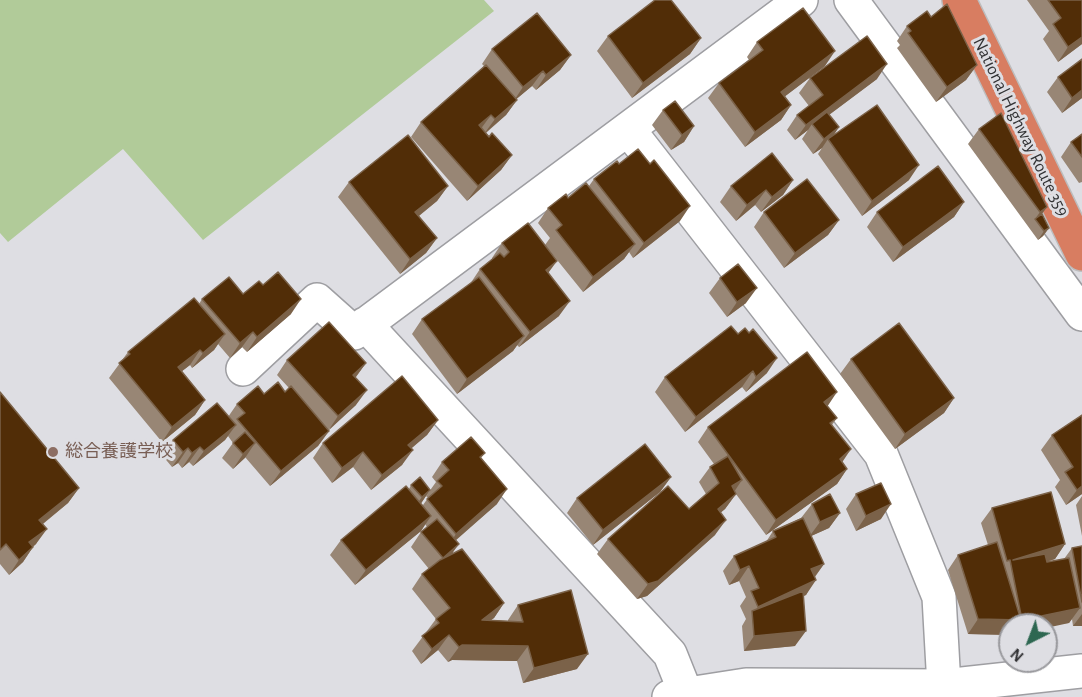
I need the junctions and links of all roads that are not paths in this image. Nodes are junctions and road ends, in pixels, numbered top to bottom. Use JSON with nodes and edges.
{"nodes":[{"id":1,"x":801,"y":0,"type":"edge"},
{"id":2,"x":851,"y":0,"type":"edge"},
{"id":3,"x":959,"y":0,"type":"edge"},
{"id":4,"x":628,"y":129,"type":"junction"},
{"id":5,"x":1082,"y":254,"type":"edge"},
{"id":6,"x":1082,"y":314,"type":"edge"},
{"id":7,"x":365,"y":324,"type":"junction"},
{"id":8,"x":243,"y":369,"type":"dead end"},
{"id":9,"x":1082,"y":671,"type":"edge"},
{"id":10,"x":946,"y":691,"type":"edge"},
{"id":11,"x":678,"y":696,"type":"edge"},
{"id":12,"x":905,"y":697,"type":"edge"}],
"edges":[{"from":1,"to":4,"type":"street"},
{"from":2,"to":6,"type":"street"},
{"from":3,"to":5,"type":"highway","name":"National Highway Route 359"},
{"from":4,"to":7,"type":"street"},
{"from":4,"to":10,"type":"street"},
{"from":7,"to":8,"type":"street"},
{"from":7,"to":11,"type":"street"},
{"from":9,"to":10,"type":"street"},
{"from":10,"to":11,"type":"street"},
{"from":10,"to":12,"type":"street"}]}
